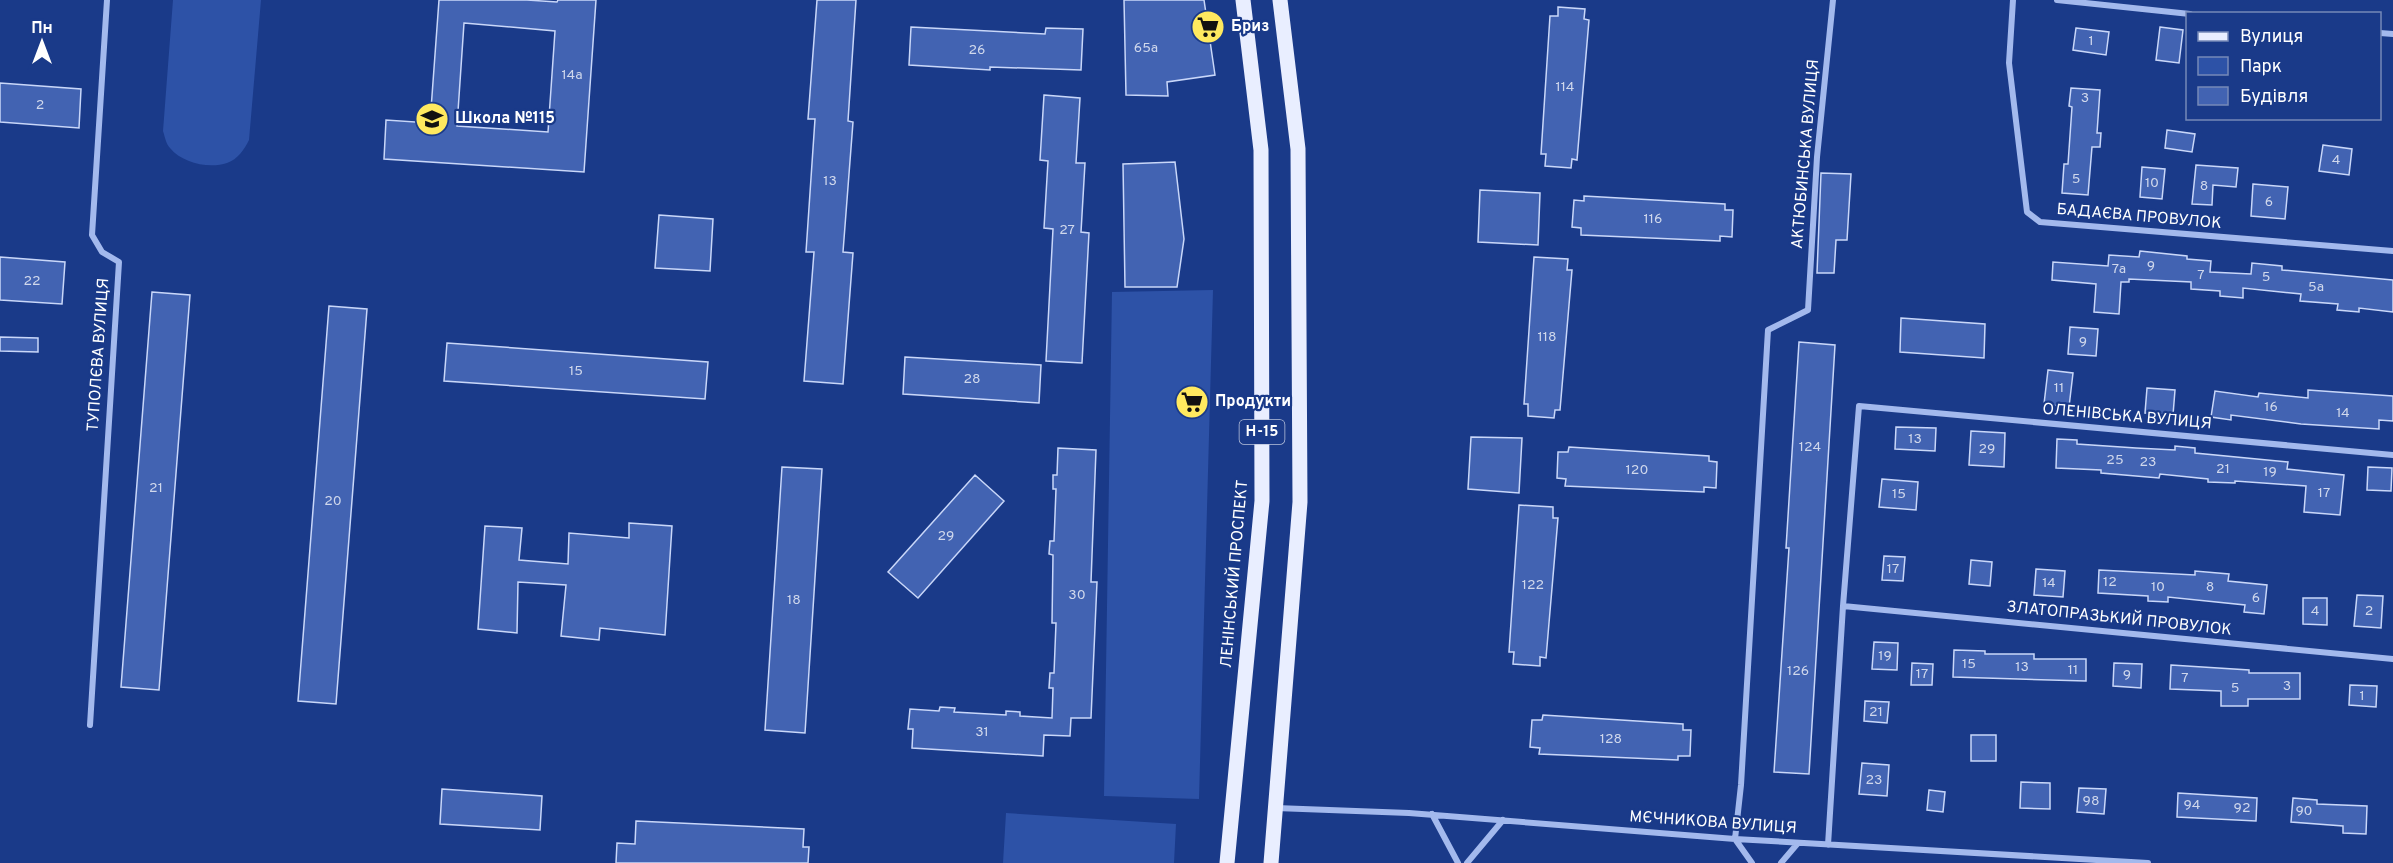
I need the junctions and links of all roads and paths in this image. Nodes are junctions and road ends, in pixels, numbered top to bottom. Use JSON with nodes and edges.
{"nodes":[{"id":1,"x":107,"y":0,"type":"edge"},
{"id":2,"x":1243,"y":0,"type":"edge"},
{"id":3,"x":1280,"y":0,"type":"edge"},
{"id":4,"x":1833,"y":0,"type":"edge"},
{"id":5,"x":2013,"y":0,"type":"edge"},
{"id":6,"x":2057,"y":0,"type":"edge"},
{"id":7,"x":2186,"y":14,"type":"edge"},
{"id":8,"x":2393,"y":251,"type":"edge"},
{"id":9,"x":2393,"y":455,"type":"edge"},
{"id":10,"x":1843,"y":606,"type":"junction"},
{"id":11,"x":2393,"y":659,"type":"edge"},
{"id":12,"x":90,"y":725,"type":"dead end"},
{"id":13,"x":1275,"y":808,"type":"junction"},
{"id":14,"x":1432,"y":814,"type":"junction"},
{"id":15,"x":1503,"y":820,"type":"junction"},
{"id":16,"x":1735,"y":839,"type":"junction"},
{"id":17,"x":1798,"y":843,"type":"junction"},
{"id":18,"x":1828,"y":845,"type":"junction"},
{"id":19,"x":1227,"y":863,"type":"edge"},
{"id":20,"x":1271,"y":863,"type":"edge"},
{"id":21,"x":1458,"y":863,"type":"edge"},
{"id":22,"x":1467,"y":863,"type":"edge"},
{"id":23,"x":1752,"y":863,"type":"edge"},
{"id":24,"x":1781,"y":863,"type":"edge"},
{"id":25,"x":2148,"y":863,"type":"edge"}],
"edges":[{"from":1,"to":12,"type":"street","name":"ТУПОЛЄВА ВУЛИЦЯ"},
{"from":2,"to":19,"type":"main road","name":"ЛЕНІНСЬКИЙ ПРОСПЕКТ","number":"Н-15"},
{"from":3,"to":13,"type":"main road","number":"Н-15"},
{"from":4,"to":16,"type":"street","name":"АКТЮБИНСЬКА ВУЛИЦЯ"},
{"from":5,"to":8,"type":"street","name":"БАДАЄВА ПРОВУЛОК"},
{"from":6,"to":7,"type":"street"},
{"from":9,"to":10,"type":"street","name":"ОЛЕНІВСЬКА ВУЛИЦЯ"},
{"from":10,"to":11,"type":"street","name":"ЗЛАТОПРАЗЬКИЙ ПРОВУЛОК"},
{"from":10,"to":18,"type":"street"},
{"from":13,"to":14,"type":"street","name":"МЄЧНИКОВА ВУЛИЦЯ"},
{"from":13,"to":20,"type":"main road","number":"Н-15"},
{"from":14,"to":15,"type":"street","name":"МЄЧНИКОВА ВУЛИЦЯ"},
{"from":14,"to":21,"type":"street"},
{"from":15,"to":16,"type":"street","name":"МЄЧНИКОВА ВУЛИЦЯ"},
{"from":15,"to":22,"type":"street"},
{"from":16,"to":17,"type":"street","name":"МЄЧНИКОВА ВУЛИЦЯ"},
{"from":16,"to":23,"type":"street"},
{"from":17,"to":18,"type":"street","name":"МЄЧНИКОВА ВУЛИЦЯ"},
{"from":17,"to":24,"type":"street"},
{"from":18,"to":25,"type":"street","name":"МЄЧНИКОВА ВУЛИЦЯ"}]}
